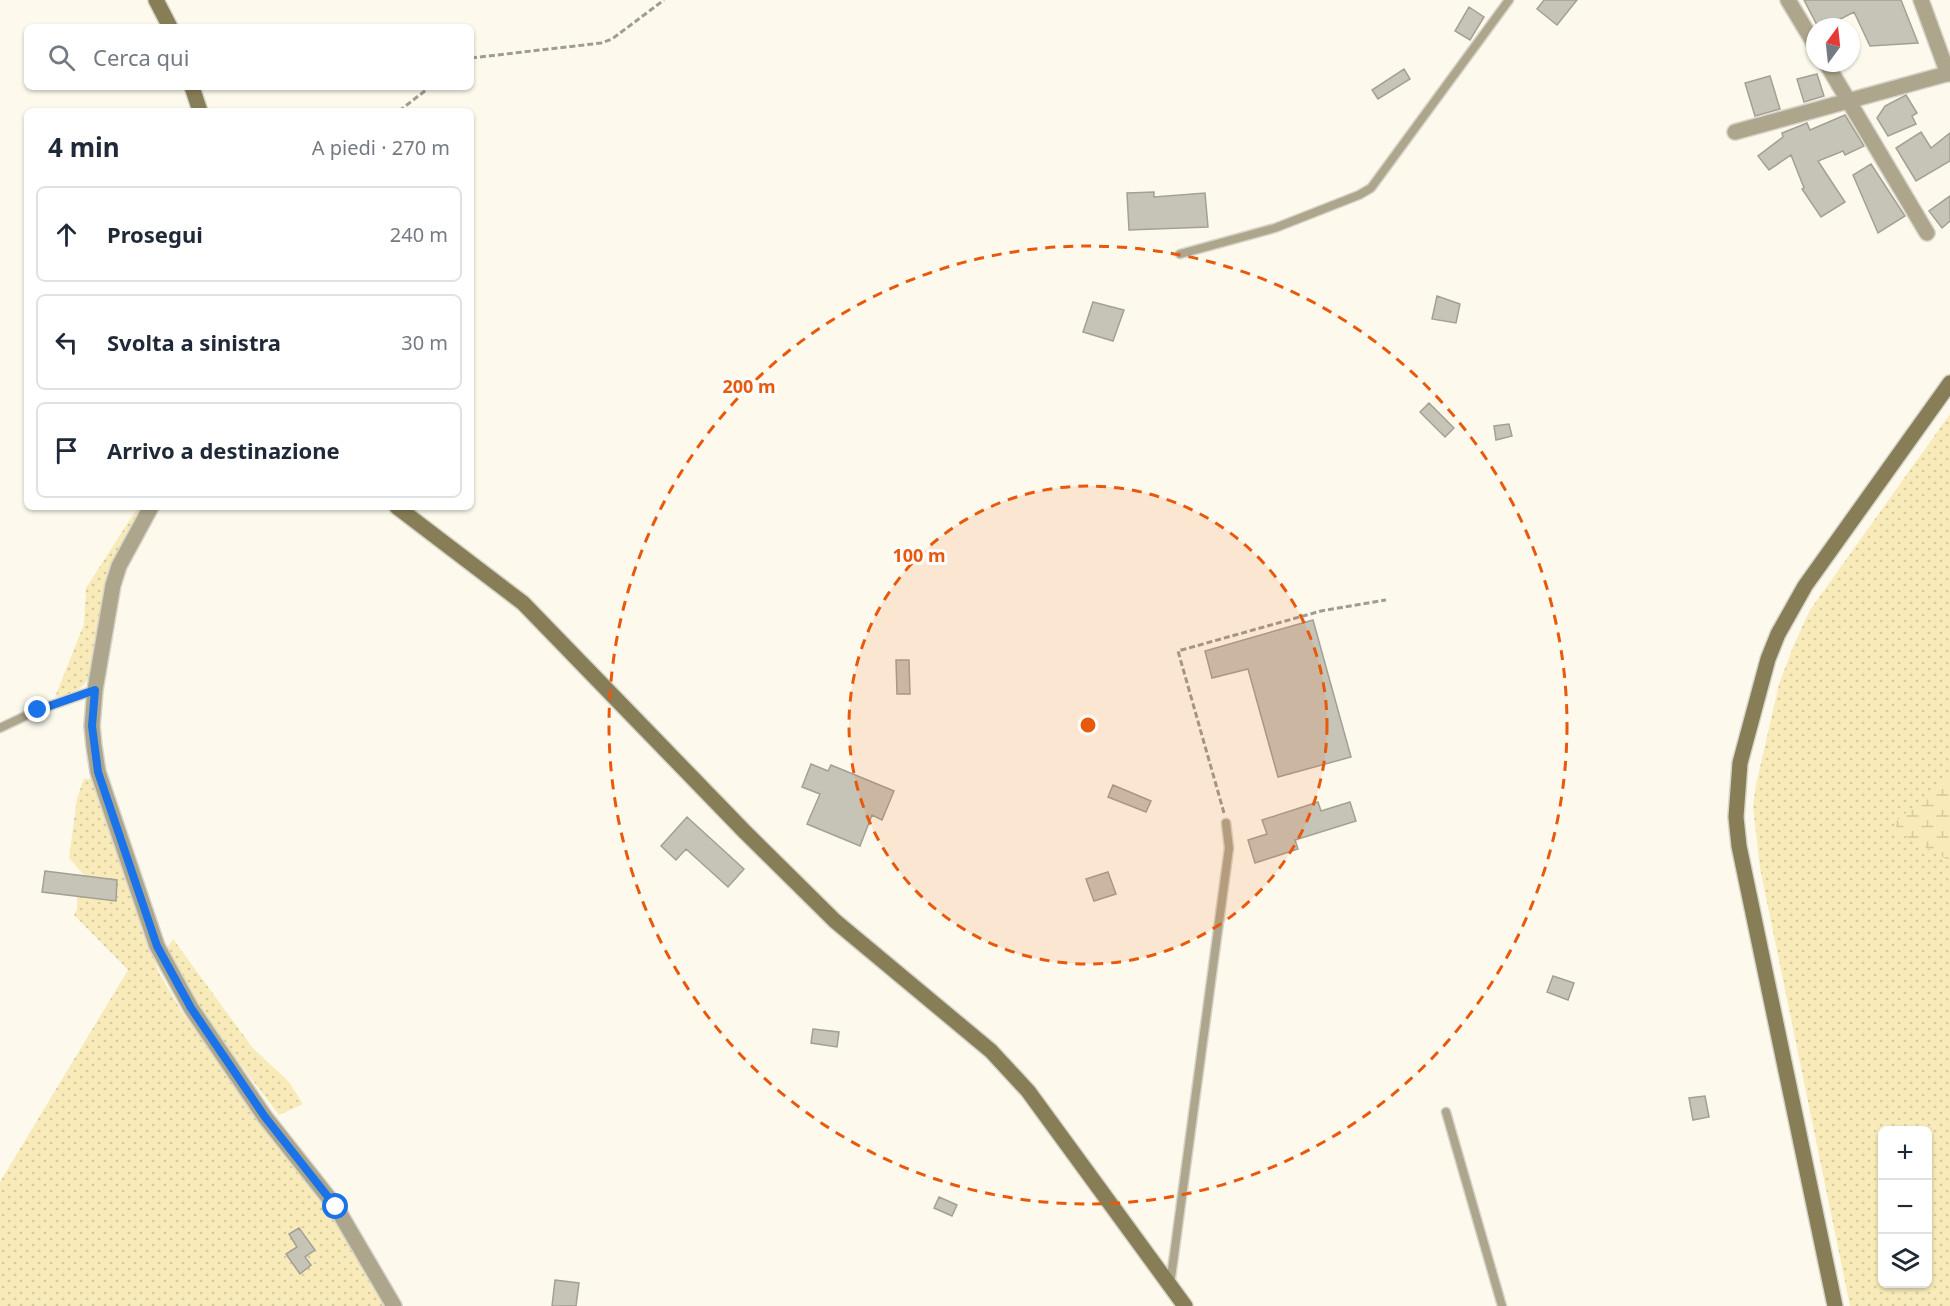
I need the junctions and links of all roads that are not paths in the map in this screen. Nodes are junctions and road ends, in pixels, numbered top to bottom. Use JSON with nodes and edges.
{"nodes":[{"id":1,"x":156,"y":0,"type":"edge"},
{"id":2,"x":1509,"y":0,"type":"edge"},
{"id":3,"x":1788,"y":0,"type":"edge"},
{"id":4,"x":1921,"y":0,"type":"edge"},
{"id":5,"x":168,"y":24,"type":"edge"},
{"id":6,"x":1806,"y":30,"type":"edge"},
{"id":7,"x":1831,"y":72,"type":"edge"},
{"id":8,"x":1949,"y":73,"type":"edge"},
{"id":9,"x":193,"y":90,"type":"edge"},
{"id":10,"x":1849,"y":101,"type":"junction"},
{"id":11,"x":199,"y":108,"type":"edge"},
{"id":12,"x":1736,"y":132,"type":"dead end"},
{"id":13,"x":1927,"y":233,"type":"dead end"},
{"id":14,"x":1180,"y":254,"type":"dead end"},
{"id":15,"x":1950,"y":383,"type":"edge"},
{"id":16,"x":149,"y":510,"type":"edge"},
{"id":17,"x":401,"y":510,"type":"edge"},
{"id":18,"x":95,"y":690,"type":"junction"},
{"id":19,"x":0,"y":728,"type":"edge"},
{"id":20,"x":1226,"y":823,"type":"road end"},
{"id":21,"x":1446,"y":1113,"type":"dead end"},
{"id":22,"x":1170,"y":1286,"type":"junction"},
{"id":23,"x":394,"y":1306,"type":"edge"},
{"id":24,"x":1185,"y":1306,"type":"edge"},
{"id":25,"x":1502,"y":1306,"type":"edge"},
{"id":26,"x":1835,"y":1306,"type":"edge"}],
"edges":[{"from":1,"to":5,"type":"street"},
{"from":2,"to":14,"type":"lane"},
{"from":3,"to":6,"type":"street"},
{"from":4,"to":8,"type":"street"},
{"from":7,"to":10,"type":"street"},
{"from":8,"to":10,"type":"street"},
{"from":9,"to":11,"type":"street"},
{"from":10,"to":12,"type":"street"},
{"from":10,"to":13,"type":"street"},
{"from":15,"to":26,"type":"street"},
{"from":16,"to":18,"type":"street"},
{"from":17,"to":22,"type":"street"},
{"from":18,"to":19,"type":"lane"},
{"from":18,"to":23,"type":"street"},
{"from":20,"to":22,"type":"lane"},
{"from":21,"to":25,"type":"lane"},
{"from":22,"to":24,"type":"street"}]}
